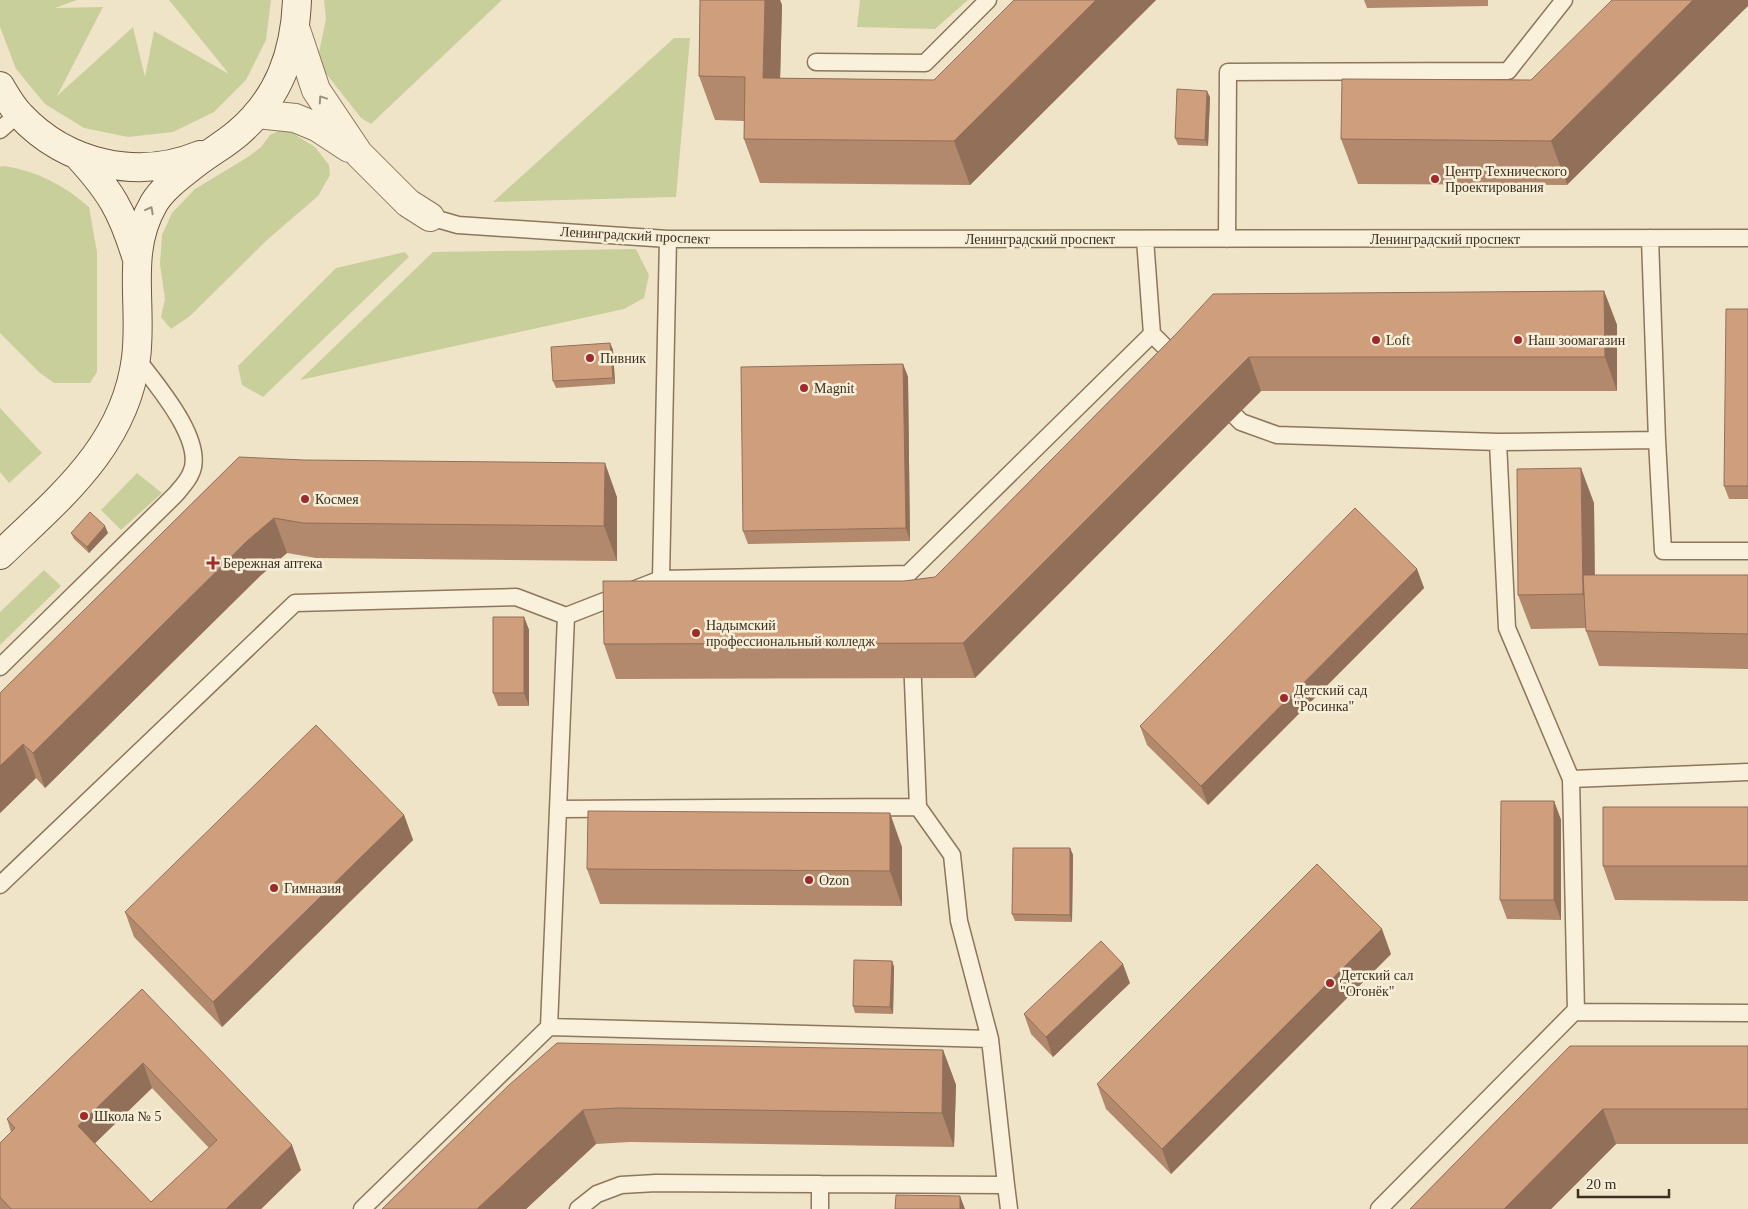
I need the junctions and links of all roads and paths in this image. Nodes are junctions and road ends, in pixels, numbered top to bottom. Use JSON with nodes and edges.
{"nodes":[{"id":1,"x":297,"y":0,"type":"edge"},
{"id":2,"x":988,"y":0,"type":"edge"},
{"id":3,"x":1564,"y":0,"type":"edge"},
{"id":4,"x":296,"y":30,"type":"junction"},
{"id":5,"x":816,"y":62,"type":"dead end"},
{"id":6,"x":0,"y":86,"type":"edge"},
{"id":7,"x":257,"y":114,"type":"junction"},
{"id":8,"x":9,"y":122,"type":"edge"},
{"id":9,"x":213,"y":150,"type":"junction"},
{"id":10,"x":359,"y":154,"type":"junction"},
{"id":11,"x":79,"y":157,"type":"junction"},
{"id":12,"x":430,"y":217,"type":"joint"},
{"id":13,"x":1650,"y":238,"type":"junction"},
{"id":14,"x":1748,"y":238,"type":"edge"},
{"id":15,"x":1145,"y":239,"type":"junction"},
{"id":16,"x":1227,"y":239,"type":"junction"},
{"id":17,"x":668,"y":240,"type":"junction"},
{"id":18,"x":136,"y":256,"type":"junction"},
{"id":19,"x":1152,"y":334,"type":"junction"},
{"id":20,"x":136,"y":358,"type":"junction"},
{"id":21,"x":1193,"y":374,"type":"edge"},
{"id":22,"x":1206,"y":388,"type":"edge"},
{"id":23,"x":1656,"y":440,"type":"junction"},
{"id":24,"x":1498,"y":442,"type":"junction"},
{"id":25,"x":1748,"y":551,"type":"edge"},
{"id":26,"x":0,"y":556,"type":"edge"},
{"id":27,"x":908,"y":574,"type":"junction"},
{"id":28,"x":661,"y":579,"type":"junction"},
{"id":29,"x":909,"y":594,"type":"edge"},
{"id":30,"x":566,"y":616,"type":"junction"},
{"id":31,"x":911,"y":642,"type":"edge"},
{"id":32,"x":0,"y":667,"type":"edge"},
{"id":33,"x":1748,"y":772,"type":"edge"},
{"id":34,"x":1571,"y":779,"type":"junction"},
{"id":35,"x":918,"y":807,"type":"junction"},
{"id":36,"x":558,"y":810,"type":"junction"},
{"id":37,"x":0,"y":886,"type":"edge"},
{"id":38,"x":1576,"y":1012,"type":"junction"},
{"id":39,"x":1748,"y":1013,"type":"edge"},
{"id":40,"x":549,"y":1028,"type":"junction"},
{"id":41,"x":990,"y":1039,"type":"junction"},
{"id":42,"x":820,"y":1184,"type":"junction"},
{"id":43,"x":1006,"y":1185,"type":"junction"},
{"id":44,"x":362,"y":1209,"type":"edge"},
{"id":45,"x":578,"y":1209,"type":"edge"},
{"id":46,"x":820,"y":1209,"type":"edge"},
{"id":47,"x":1009,"y":1209,"type":"edge"},
{"id":48,"x":1379,"y":1209,"type":"edge"}],
"edges":[{"from":1,"to":4,"type":"street"},
{"from":2,"to":5,"type":"lane"},
{"from":3,"to":16,"type":"lane"},
{"from":4,"to":7,"type":"street"},
{"from":10,"to":4,"type":"street","one_way":true},
{"from":6,"to":8,"type":"street"},
{"from":7,"to":9,"type":"street"},
{"from":7,"to":10,"type":"street"},
{"from":8,"to":11,"type":"street"},
{"from":9,"to":11,"type":"street"},
{"from":18,"to":9,"type":"street","one_way":true},
{"from":10,"to":12,"type":"street","name":"Ленинградский проспект"},
{"from":11,"to":18,"type":"street"},
{"from":12,"to":17,"type":"lane","name":"Ленинградский проспект"},
{"from":13,"to":14,"type":"lane","name":"Ленинградский проспект"},
{"from":13,"to":16,"type":"lane","name":"Ленинградский проспект"},
{"from":13,"to":23,"type":"lane"},
{"from":15,"to":16,"type":"lane","name":"Ленинградский проспект"},
{"from":15,"to":17,"type":"lane","name":"Ленинградский проспект"},
{"from":15,"to":19,"type":"lane"},
{"from":17,"to":28,"type":"lane"},
{"from":18,"to":20,"type":"street"},
{"from":19,"to":21,"type":"lane"},
{"from":19,"to":27,"type":"lane"},
{"from":20,"to":26,"type":"street"},
{"from":20,"to":32,"type":"lane"},
{"from":22,"to":24,"type":"lane"},
{"from":23,"to":24,"type":"lane"},
{"from":23,"to":25,"type":"lane"},
{"from":24,"to":34,"type":"lane"},
{"from":27,"to":28,"type":"lane"},
{"from":27,"to":29,"type":"lane"},
{"from":28,"to":30,"type":"lane"},
{"from":30,"to":36,"type":"lane"},
{"from":30,"to":37,"type":"lane"},
{"from":31,"to":35,"type":"lane"},
{"from":33,"to":34,"type":"lane"},
{"from":34,"to":38,"type":"lane"},
{"from":35,"to":36,"type":"lane"},
{"from":35,"to":41,"type":"lane"},
{"from":36,"to":40,"type":"lane"},
{"from":38,"to":39,"type":"lane"},
{"from":38,"to":48,"type":"lane"},
{"from":40,"to":41,"type":"lane"},
{"from":40,"to":44,"type":"lane"},
{"from":41,"to":43,"type":"lane"},
{"from":42,"to":43,"type":"lane"},
{"from":42,"to":45,"type":"lane"},
{"from":42,"to":46,"type":"lane"},
{"from":43,"to":47,"type":"lane"}]}
